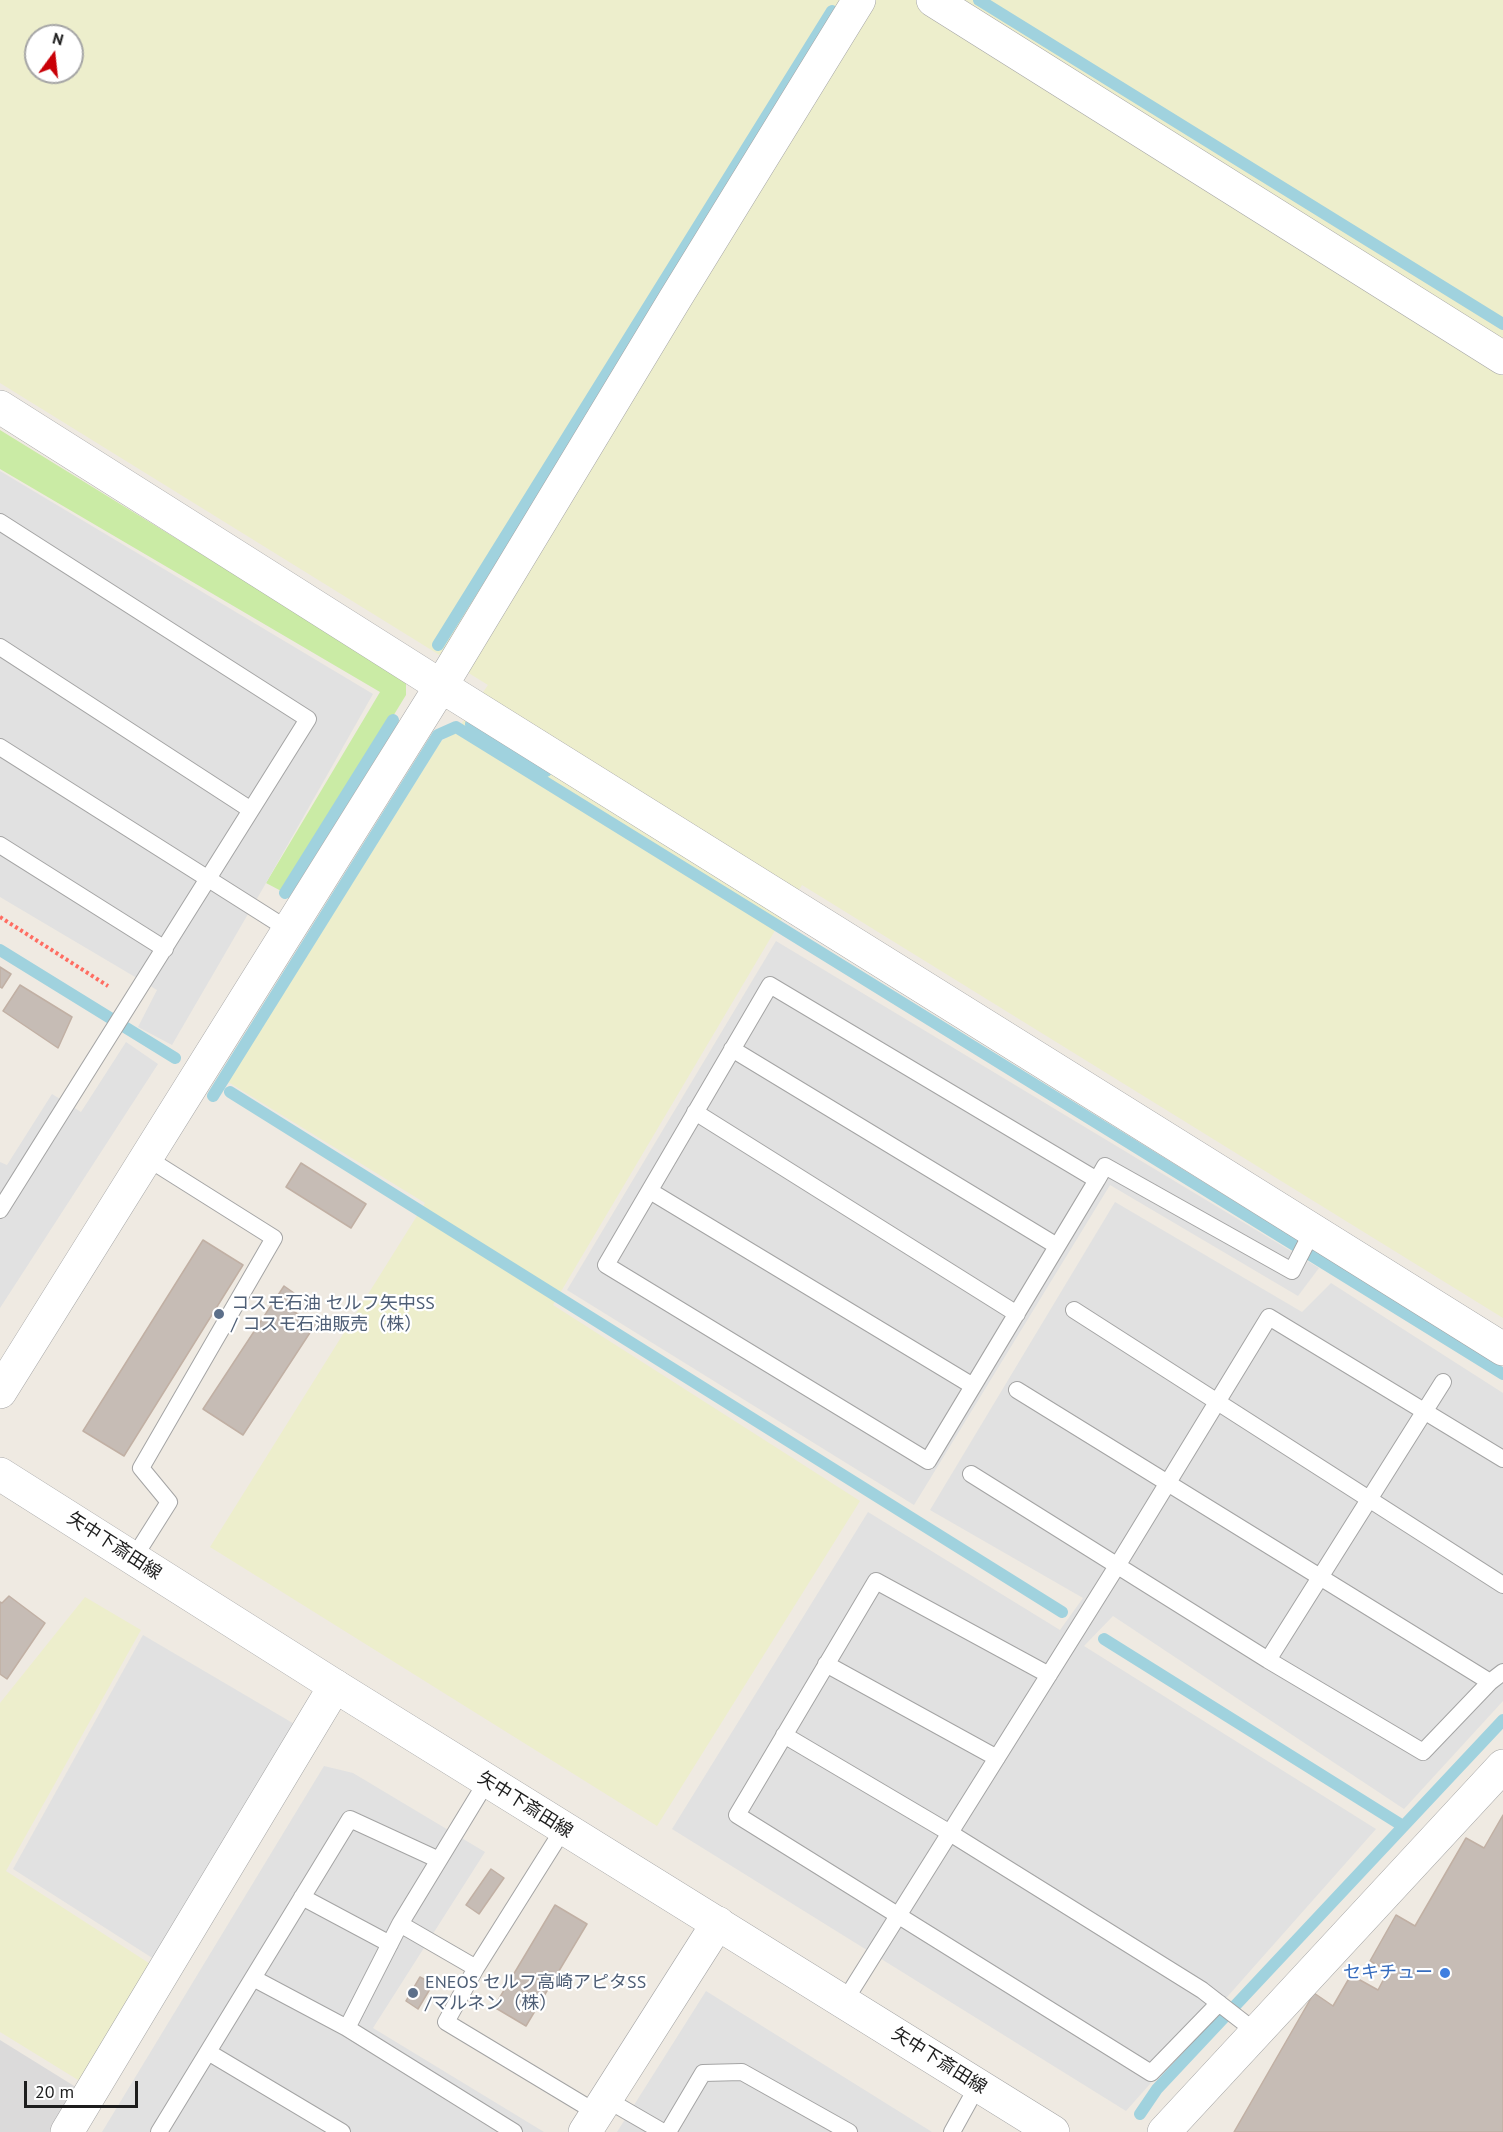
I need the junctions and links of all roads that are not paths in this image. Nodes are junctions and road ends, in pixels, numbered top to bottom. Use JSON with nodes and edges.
{"nodes":[{"id":1,"x":859,"y":0,"type":"edge"},
{"id":2,"x":933,"y":0,"type":"edge"},
{"id":3,"x":1503,"y":358,"type":"edge"},
{"id":4,"x":0,"y":407,"type":"edge"},
{"id":5,"x":0,"y":522,"type":"edge"},
{"id":6,"x":0,"y":647,"type":"edge"},
{"id":7,"x":441,"y":686,"type":"junction"},
{"id":8,"x":0,"y":747,"type":"edge"},
{"id":9,"x":251,"y":810,"type":"junction"},
{"id":10,"x":0,"y":845,"type":"edge"},
{"id":11,"x":209,"y":879,"type":"junction"},
{"id":12,"x":286,"y":928,"type":"junction"},
{"id":13,"x":165,"y":950,"type":"junction"},
{"id":14,"x":732,"y":1049,"type":"junction"},
{"id":15,"x":695,"y":1113,"type":"junction"},
{"id":16,"x":147,"y":1158,"type":"junction"},
{"id":17,"x":1097,"y":1180,"type":"junction"},
{"id":18,"x":650,"y":1191,"type":"junction"},
{"id":19,"x":2,"y":1203,"type":"edge"},
{"id":20,"x":1311,"y":1233,"type":"junction"},
{"id":21,"x":1057,"y":1246,"type":"junction"},
{"id":22,"x":1074,"y":1310,"type":"dead end"},
{"id":23,"x":1017,"y":1314,"type":"junction"},
{"id":24,"x":1503,"y":1349,"type":"edge"},
{"id":25,"x":1443,"y":1382,"type":"dead end"},
{"id":26,"x":973,"y":1386,"type":"junction"},
{"id":27,"x":1017,"y":1390,"type":"dead end"},
{"id":28,"x":0,"y":1392,"type":"edge"},
{"id":29,"x":1217,"y":1402,"type":"junction"},
{"id":30,"x":1425,"y":1411,"type":"junction"},
{"id":31,"x":1503,"y":1459,"type":"edge"},
{"id":32,"x":0,"y":1474,"type":"edge"},
{"id":33,"x":971,"y":1474,"type":"dead end"},
{"id":34,"x":1168,"y":1484,"type":"junction"},
{"id":35,"x":1369,"y":1499,"type":"junction"},
{"id":36,"x":133,"y":1559,"type":"junction"},
{"id":37,"x":1117,"y":1566,"type":"junction"},
{"id":38,"x":1320,"y":1578,"type":"junction"},
{"id":39,"x":1503,"y":1585,"type":"edge"},
{"id":40,"x":1268,"y":1660,"type":"junction"},
{"id":41,"x":826,"y":1664,"type":"junction"},
{"id":42,"x":1049,"y":1675,"type":"junction"},
{"id":43,"x":1497,"y":1677,"type":"edge"},
{"id":44,"x":334,"y":1686,"type":"junction"},
{"id":45,"x":784,"y":1735,"type":"junction"},
{"id":46,"x":998,"y":1758,"type":"junction"},
{"id":47,"x":1503,"y":1766,"type":"edge"},
{"id":48,"x":487,"y":1781,"type":"junction"},
{"id":49,"x":564,"y":1828,"type":"junction"},
{"id":50,"x":950,"y":1833,"type":"junction"},
{"id":51,"x":439,"y":1860,"type":"junction"},
{"id":52,"x":302,"y":1897,"type":"junction"},
{"id":53,"x":899,"y":1916,"type":"junction"},
{"id":54,"x":718,"y":1923,"type":"junction"},
{"id":55,"x":400,"y":1924,"type":"junction"},
{"id":56,"x":390,"y":1944,"type":"junction"},
{"id":57,"x":476,"y":1968,"type":"junction"},
{"id":58,"x":253,"y":1978,"type":"junction"},
{"id":59,"x":844,"y":2002,"type":"junction"},
{"id":60,"x":1219,"y":2003,"type":"junction"},
{"id":61,"x":1250,"y":2027,"type":"junction"},
{"id":62,"x":347,"y":2028,"type":"junction"},
{"id":63,"x":208,"y":2052,"type":"junction"},
{"id":64,"x":978,"y":2085,"type":"junction"},
{"id":65,"x":596,"y":2115,"type":"edge"},
{"id":66,"x":67,"y":2132,"type":"edge"},
{"id":67,"x":159,"y":2132,"type":"edge"},
{"id":68,"x":342,"y":2132,"type":"edge"},
{"id":69,"x":514,"y":2132,"type":"edge"},
{"id":70,"x":663,"y":2132,"type":"edge"},
{"id":71,"x":668,"y":2132,"type":"edge"},
{"id":72,"x":849,"y":2132,"type":"edge"},
{"id":73,"x":952,"y":2132,"type":"edge"},
{"id":74,"x":1053,"y":2132,"type":"edge"},
{"id":75,"x":1164,"y":2132,"type":"edge"}],
"edges":[{"from":1,"to":7,"type":"street"},
{"from":2,"to":3,"type":"street"},
{"from":4,"to":7,"type":"street"},
{"from":5,"to":9,"type":"lane"},
{"from":6,"to":9,"type":"lane"},
{"from":7,"to":12,"type":"street"},
{"from":7,"to":20,"type":"street"},
{"from":8,"to":11,"type":"lane"},
{"from":9,"to":11,"type":"lane"},
{"from":10,"to":13,"type":"lane"},
{"from":11,"to":12,"type":"lane"},
{"from":11,"to":13,"type":"lane"},
{"from":12,"to":16,"type":"street"},
{"from":13,"to":19,"type":"lane"},
{"from":14,"to":15,"type":"lane"},
{"from":14,"to":17,"type":"lane"},
{"from":14,"to":21,"type":"lane"},
{"from":15,"to":18,"type":"lane"},
{"from":15,"to":23,"type":"lane"},
{"from":16,"to":28,"type":"street"},
{"from":16,"to":36,"type":"lane"},
{"from":17,"to":20,"type":"lane"},
{"from":17,"to":21,"type":"lane"},
{"from":18,"to":26,"type":"lane"},
{"from":18,"to":26,"type":"lane"},
{"from":20,"to":24,"type":"street"},
{"from":21,"to":23,"type":"lane"},
{"from":22,"to":29,"type":"lane"},
{"from":23,"to":26,"type":"lane"},
{"from":25,"to":30,"type":"lane"},
{"from":27,"to":34,"type":"lane"},
{"from":29,"to":30,"type":"lane"},
{"from":29,"to":34,"type":"lane"},
{"from":29,"to":35,"type":"lane"},
{"from":30,"to":31,"type":"lane"},
{"from":30,"to":35,"type":"lane"},
{"from":32,"to":36,"type":"street","name":"矢中下斎田線"},
{"from":33,"to":37,"type":"lane"},
{"from":34,"to":37,"type":"lane"},
{"from":34,"to":38,"type":"lane"},
{"from":35,"to":38,"type":"lane"},
{"from":35,"to":39,"type":"lane"},
{"from":36,"to":44,"type":"street","name":"矢中下斎田線"},
{"from":37,"to":40,"type":"lane"},
{"from":37,"to":42,"type":"lane"},
{"from":38,"to":40,"type":"lane"},
{"from":38,"to":43,"type":"lane"},
{"from":40,"to":43,"type":"lane"},
{"from":41,"to":42,"type":"lane"},
{"from":41,"to":45,"type":"lane"},
{"from":41,"to":46,"type":"lane"},
{"from":42,"to":46,"type":"lane"},
{"from":44,"to":48,"type":"street","name":"矢中下斎田線"},
{"from":44,"to":66,"type":"street"},
{"from":45,"to":50,"type":"lane"},
{"from":45,"to":53,"type":"lane"},
{"from":46,"to":50,"type":"lane"},
{"from":47,"to":61,"type":"street"},
{"from":48,"to":49,"type":"street","name":"矢中下斎田線"},
{"from":48,"to":51,"type":"lane"},
{"from":49,"to":54,"type":"street","name":"矢中下斎田線"},
{"from":49,"to":57,"type":"lane"},
{"from":50,"to":53,"type":"lane"},
{"from":50,"to":60,"type":"lane"},
{"from":51,"to":52,"type":"lane"},
{"from":51,"to":55,"type":"lane"},
{"from":52,"to":56,"type":"lane"},
{"from":52,"to":58,"type":"lane"},
{"from":53,"to":59,"type":"lane"},
{"from":53,"to":60,"type":"lane"},
{"from":54,"to":59,"type":"street","name":"矢中下斎田線"},
{"from":54,"to":65,"type":"street"},
{"from":55,"to":56,"type":"lane"},
{"from":55,"to":57,"type":"lane"},
{"from":56,"to":62,"type":"lane"},
{"from":57,"to":65,"type":"lane"},
{"from":58,"to":62,"type":"lane"},
{"from":58,"to":63,"type":"lane"},
{"from":59,"to":64,"type":"street","name":"矢中下斎田線"},
{"from":60,"to":61,"type":"lane"},
{"from":61,"to":75,"type":"street"},
{"from":62,"to":69,"type":"lane"},
{"from":63,"to":67,"type":"lane"},
{"from":63,"to":68,"type":"lane"},
{"from":64,"to":73,"type":"lane"},
{"from":64,"to":74,"type":"street","name":"矢中下斎田線"},
{"from":65,"to":70,"type":"lane"},
{"from":71,"to":72,"type":"lane"}]}
